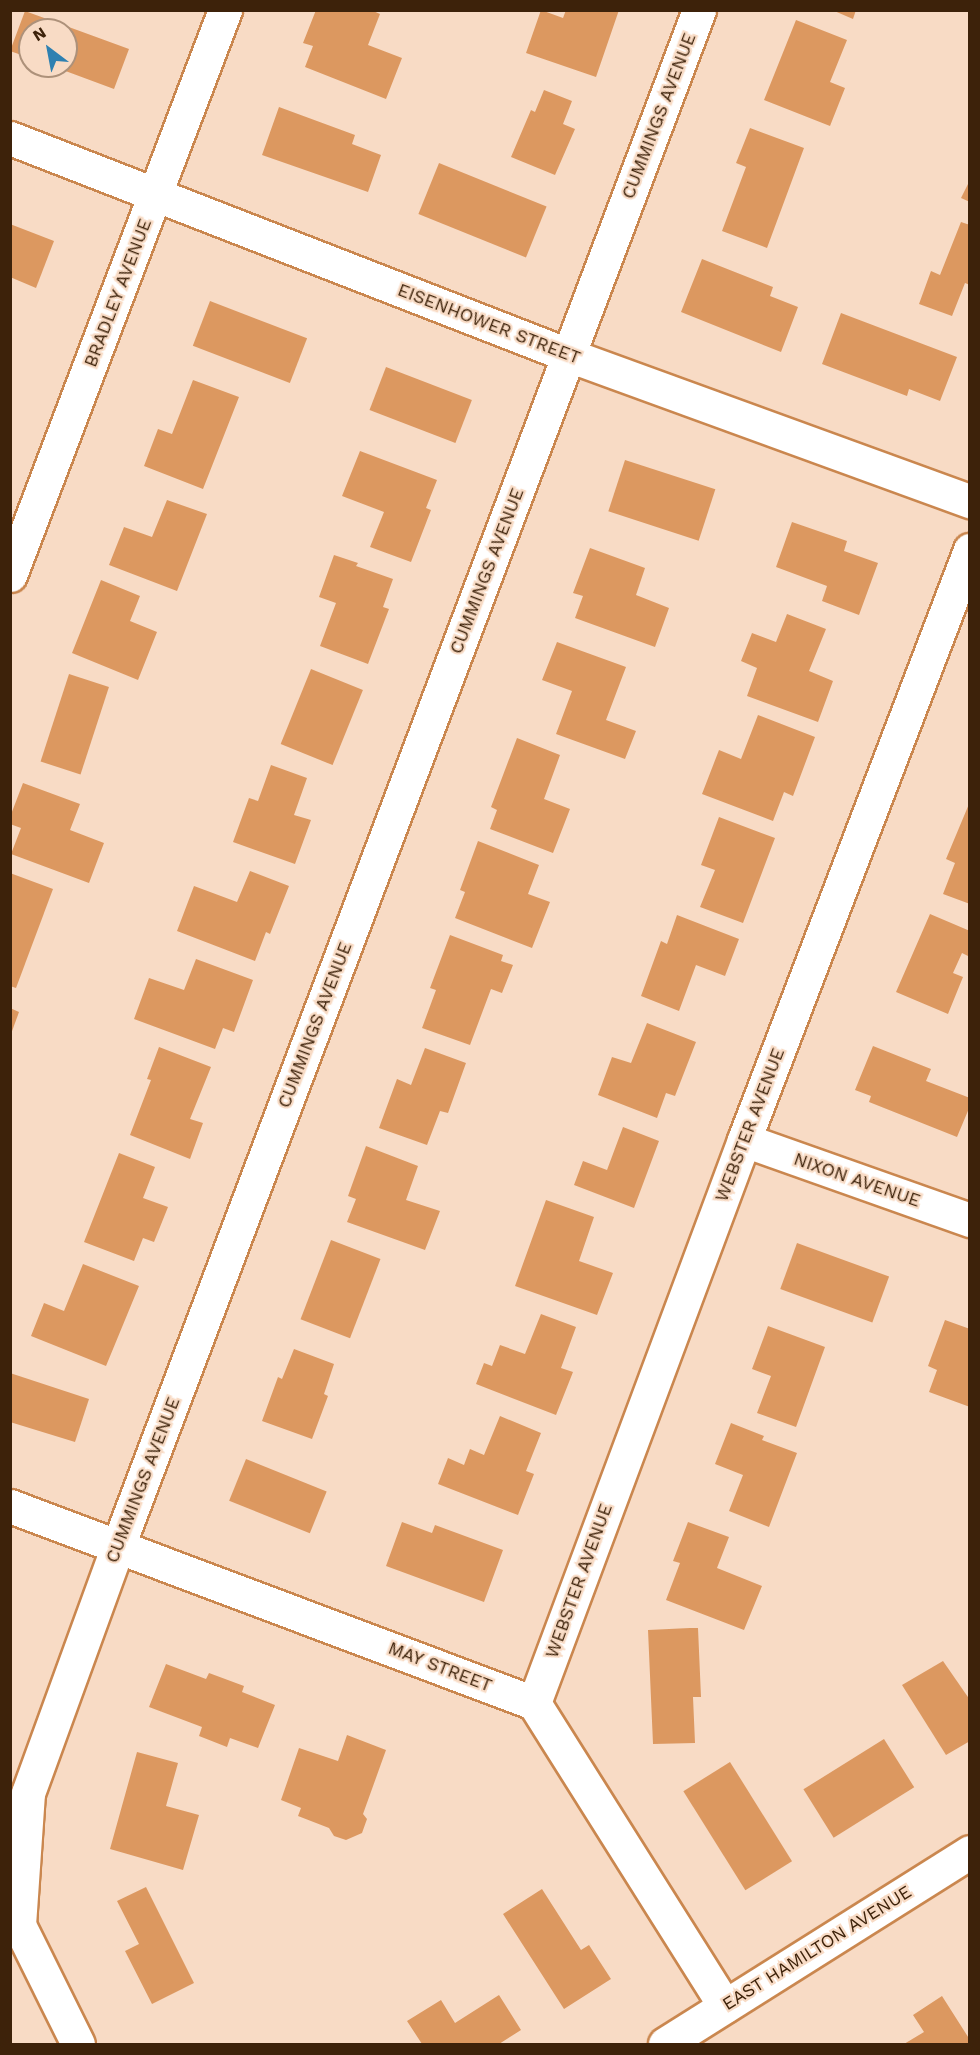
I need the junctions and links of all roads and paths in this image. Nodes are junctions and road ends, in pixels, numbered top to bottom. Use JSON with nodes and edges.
{"nodes":[{"id":1,"x":225,"y":10,"type":"edge"},
{"id":2,"x":699,"y":10,"type":"edge"},
{"id":3,"x":10,"y":138,"type":"edge"},
{"id":4,"x":155,"y":194,"type":"junction"},
{"id":5,"x":568,"y":355,"type":"junction"},
{"id":6,"x":969,"y":501,"type":"edge"},
{"id":7,"x":969,"y":550,"type":"edge"},
{"id":8,"x":10,"y":575,"type":"edge"},
{"id":9,"x":744,"y":1140,"type":"junction"},
{"id":10,"x":969,"y":1220,"type":"edge"},
{"id":11,"x":10,"y":1506,"type":"edge"},
{"id":12,"x":117,"y":1546,"type":"junction"},
{"id":13,"x":534,"y":1702,"type":"junction"},
{"id":14,"x":969,"y":1852,"type":"edge"},
{"id":15,"x":725,"y":2006,"type":"junction"},
{"id":16,"x":78,"y":2044,"type":"edge"},
{"id":17,"x":666,"y":2044,"type":"edge"}],
"edges":[{"from":1,"to":4,"type":"street","name":"BRADLEY AVENUE"},
{"from":2,"to":5,"type":"street","name":"CUMMINGS AVENUE"},
{"from":3,"to":4,"type":"street","name":"EISENHOWER STREET"},
{"from":4,"to":5,"type":"street","name":"EISENHOWER STREET"},
{"from":4,"to":8,"type":"street","name":"BRADLEY AVENUE"},
{"from":5,"to":6,"type":"street","name":"EISENHOWER STREET"},
{"from":5,"to":12,"type":"street","name":"CUMMINGS AVENUE"},
{"from":7,"to":9,"type":"street","name":"WEBSTER AVENUE"},
{"from":9,"to":10,"type":"street","name":"NIXON AVENUE"},
{"from":9,"to":13,"type":"street","name":"WEBSTER AVENUE"},
{"from":11,"to":12,"type":"street","name":"MAY STREET"},
{"from":12,"to":13,"type":"street","name":"MAY STREET"},
{"from":12,"to":16,"type":"street","name":"CUMMINGS AVENUE"},
{"from":13,"to":15,"type":"street"},
{"from":14,"to":15,"type":"street","name":"EAST HAMILTON AVENUE"},
{"from":15,"to":17,"type":"street","name":"EAST HAMILTON AVENUE"}]}
